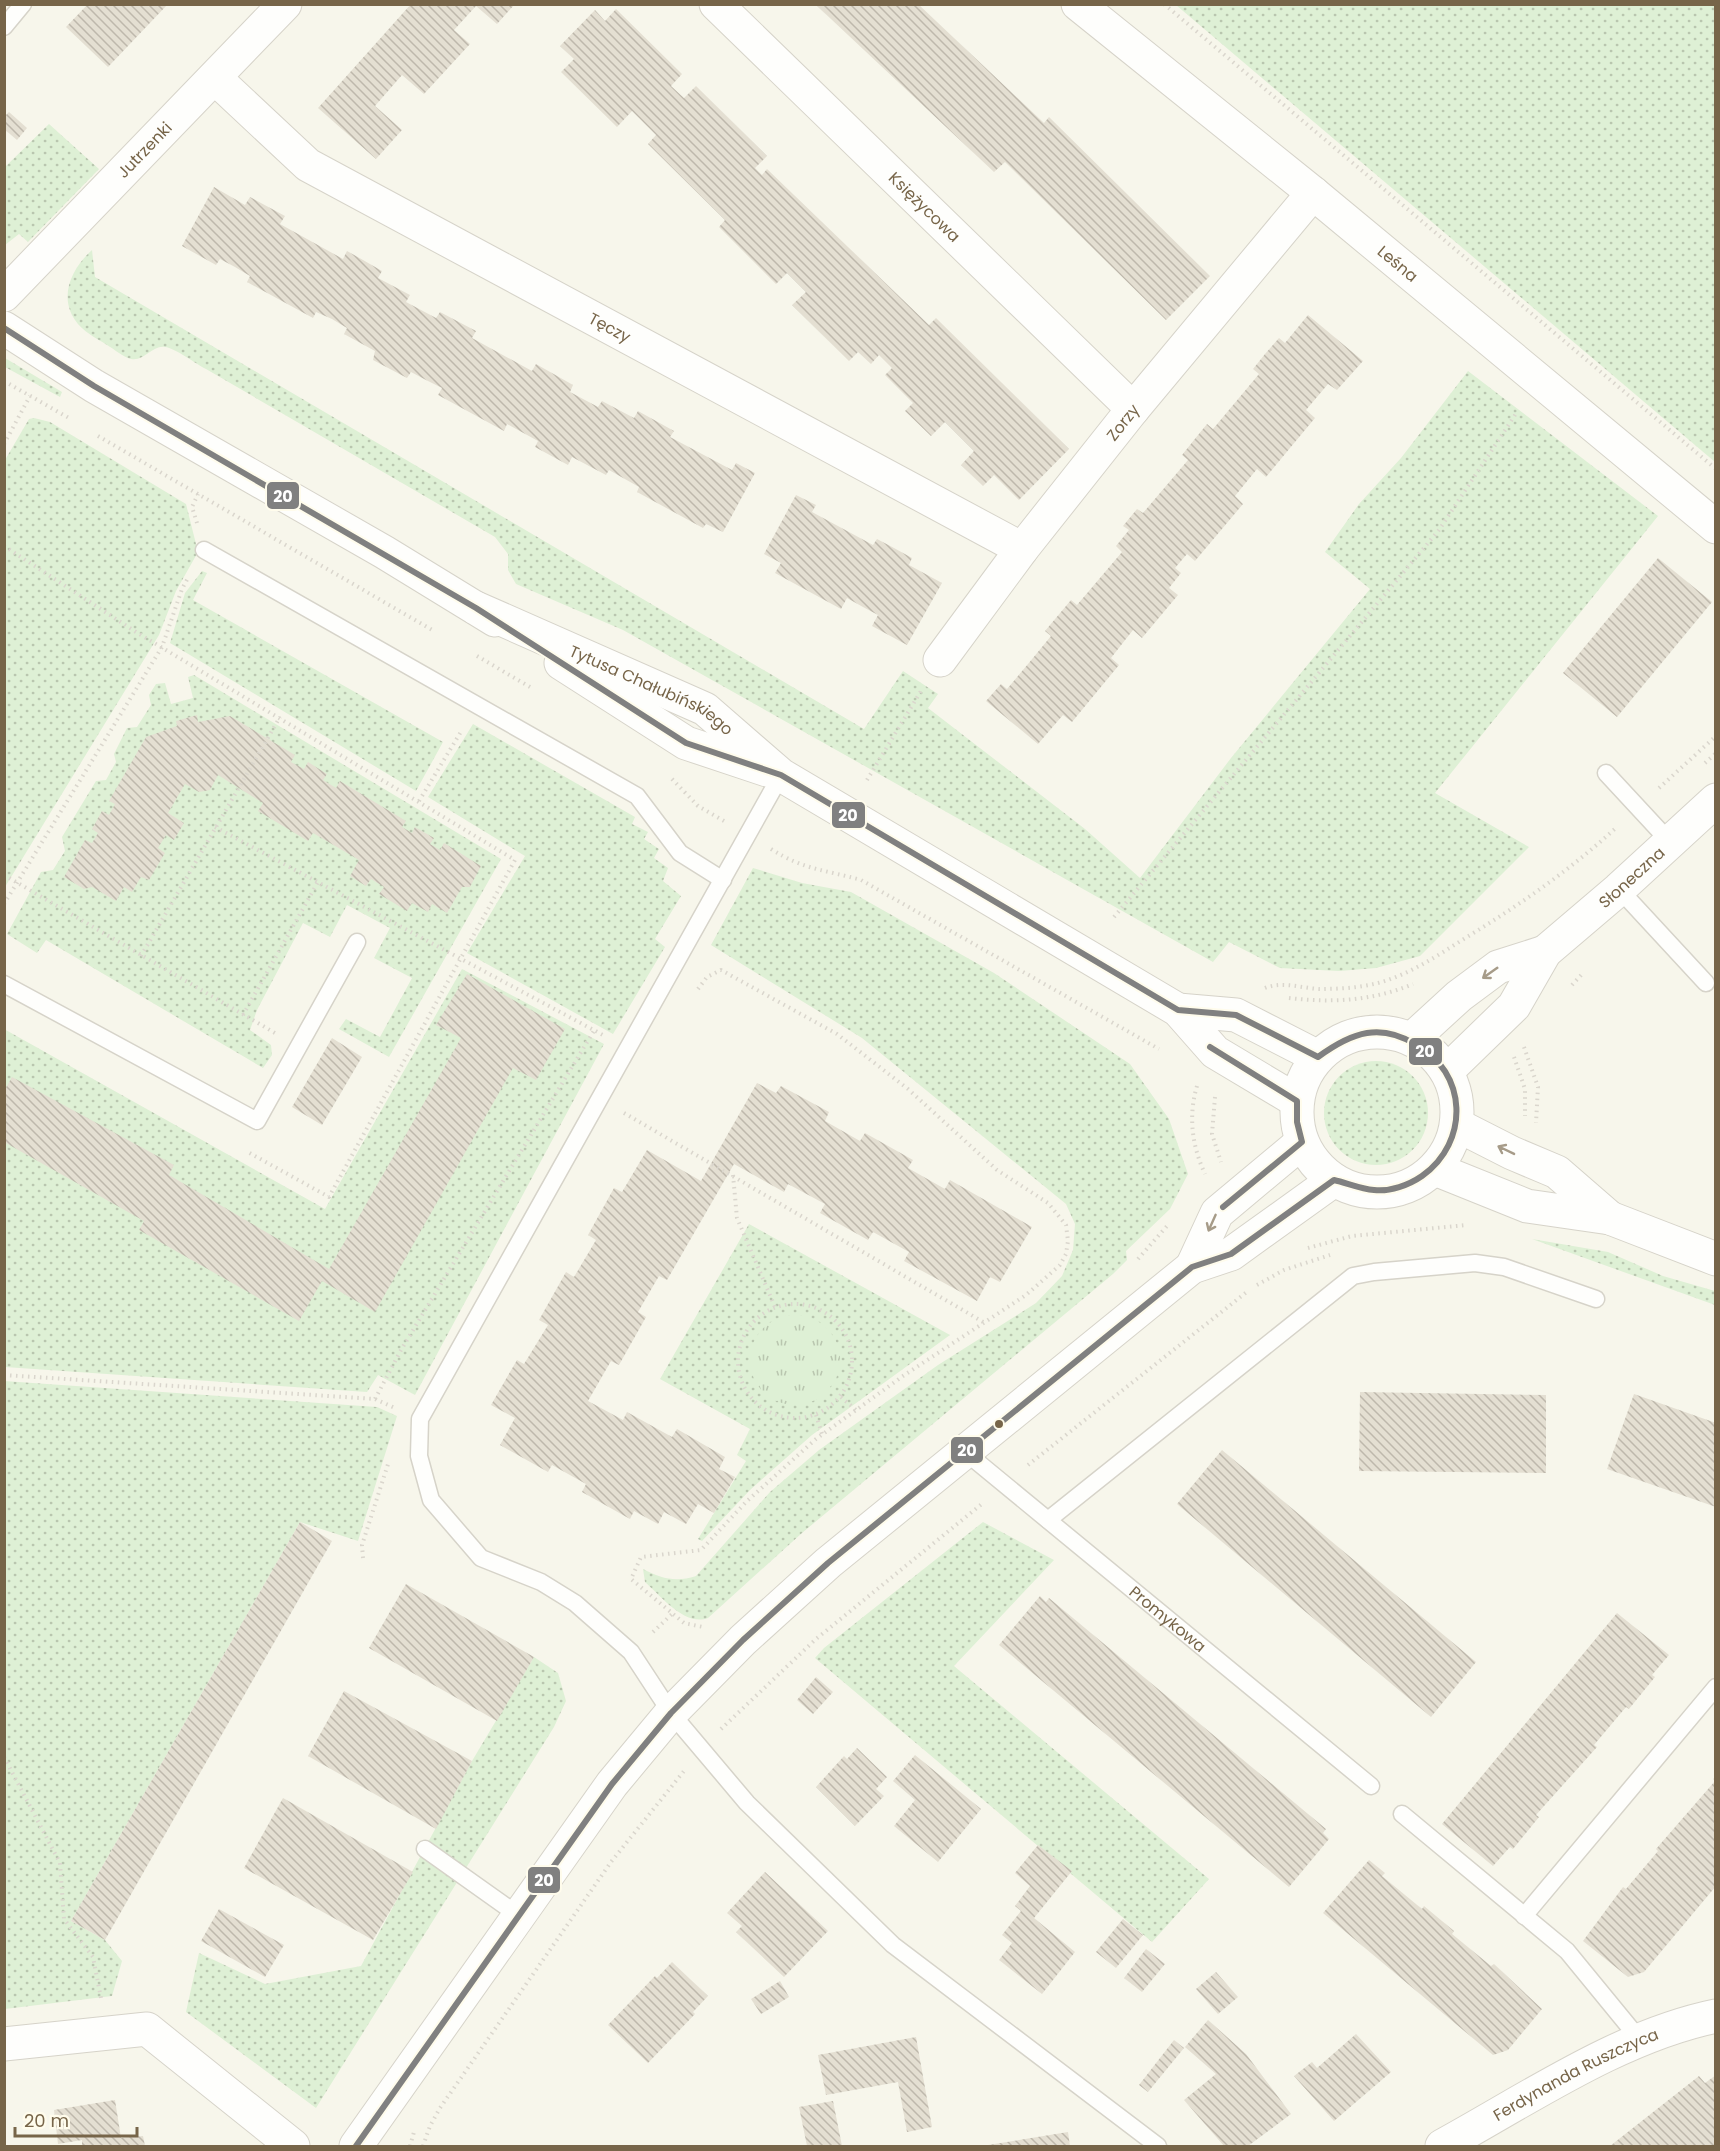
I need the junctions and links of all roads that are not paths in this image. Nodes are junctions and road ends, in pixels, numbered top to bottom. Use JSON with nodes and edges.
{"nodes":[{"id":1,"x":24,"y":4,"type":"edge"},
{"id":2,"x":285,"y":4,"type":"edge"},
{"id":3,"x":716,"y":4,"type":"edge"},
{"id":4,"x":1078,"y":4,"type":"edge"},
{"id":5,"x":4,"y":27,"type":"edge"},
{"id":6,"x":215,"y":78,"type":"junction"},
{"id":7,"x":1313,"y":193,"type":"junction"},
{"id":8,"x":4,"y":295,"type":"edge"},
{"id":9,"x":4,"y":328,"type":"edge"},
{"id":10,"x":1133,"y":410,"type":"junction"},
{"id":11,"x":1716,"y":527,"type":"edge"},
{"id":12,"x":204,"y":549,"type":"road end"},
{"id":13,"x":1022,"y":549,"type":"junction"},
{"id":14,"x":940,"y":660,"type":"road end"},
{"id":15,"x":1606,"y":773,"type":"dead end"},
{"id":16,"x":781,"y":775,"type":"junction"},
{"id":17,"x":1716,"y":800,"type":"edge"},
{"id":18,"x":1670,"y":842,"type":"junction"},
{"id":19,"x":723,"y":880,"type":"junction"},
{"id":20,"x":1619,"y":889,"type":"junction"},
{"id":21,"x":357,"y":942,"type":"dead end"},
{"id":22,"x":1545,"y":952,"type":"junction"},
{"id":23,"x":1706,"y":983,"type":"dead end"},
{"id":24,"x":4,"y":984,"type":"edge"},
{"id":25,"x":1178,"y":1010,"type":"junction"},
{"id":26,"x":1412,"y":1039,"type":"junction"},
{"id":27,"x":1318,"y":1057,"type":"junction"},
{"id":28,"x":1447,"y":1071,"type":"junction"},
{"id":29,"x":1297,"y":1101,"type":"junction"},
{"id":30,"x":1457,"y":1125,"type":"junction"},
{"id":31,"x":1302,"y":1142,"type":"junction"},
{"id":32,"x":1435,"y":1169,"type":"junction"},
{"id":33,"x":1334,"y":1180,"type":"junction"},
{"id":34,"x":1610,"y":1218,"type":"junction"},
{"id":35,"x":1716,"y":1259,"type":"edge"},
{"id":36,"x":1192,"y":1268,"type":"junction"},
{"id":37,"x":1596,"y":1299,"type":"dead end"},
{"id":38,"x":964,"y":1451,"type":"junction"},
{"id":39,"x":1048,"y":1520,"type":"junction"},
{"id":40,"x":1716,"y":1687,"type":"edge"},
{"id":41,"x":671,"y":1713,"type":"junction"},
{"id":42,"x":1371,"y":1786,"type":"dead end"},
{"id":43,"x":1402,"y":1814,"type":"dead end"},
{"id":44,"x":425,"y":1849,"type":"dead end"},
{"id":45,"x":518,"y":1915,"type":"junction"},
{"id":46,"x":1524,"y":1916,"type":"junction"},
{"id":47,"x":1716,"y":2016,"type":"edge"},
{"id":48,"x":1640,"y":2040,"type":"junction"},
{"id":49,"x":4,"y":2044,"type":"edge"},
{"id":50,"x":293,"y":2146,"type":"edge"},
{"id":51,"x":356,"y":2146,"type":"edge"},
{"id":52,"x":1158,"y":2146,"type":"edge"},
{"id":53,"x":1442,"y":2146,"type":"edge"}],
"edges":[{"from":1,"to":5,"type":"lane"},
{"from":2,"to":6,"type":"street","name":"Jutrzenki"},
{"from":3,"to":10,"type":"street","name":"Księżycowa"},
{"from":4,"to":7,"type":"street","name":"Leśna"},
{"from":6,"to":8,"type":"street","name":"Jutrzenki"},
{"from":6,"to":13,"type":"street","name":"Tęczy"},
{"from":7,"to":10,"type":"street","name":"Zorzy"},
{"from":7,"to":11,"type":"street","name":"Leśna"},
{"from":9,"to":16,"type":"street","name":"Tytusa Chałubińskiego"},
{"from":10,"to":13,"type":"street","name":"Zorzy"},
{"from":12,"to":19,"type":"lane"},
{"from":13,"to":14,"type":"street","name":"Zorzy"},
{"from":15,"to":18,"type":"lane"},
{"from":16,"to":19,"type":"lane"},
{"from":16,"to":25,"type":"street","name":"Tytusa Chałubińskiego"},
{"from":17,"to":18,"type":"street","name":"Słoneczna"},
{"from":18,"to":20,"type":"street","name":"Słoneczna"},
{"from":19,"to":41,"type":"lane"},
{"from":20,"to":22,"type":"street","name":"Słoneczna"},
{"from":20,"to":23,"type":"lane"},
{"from":21,"to":24,"type":"lane"},
{"from":22,"to":26,"type":"street","name":"Słoneczna","one_way":true},
{"from":22,"to":28,"type":"street","name":"Słoneczna"},
{"from":25,"to":27,"type":"street","name":"Tytusa Chałubińskiego"},
{"from":25,"to":29,"type":"street","name":"Tytusa Chałubińskiego"},
{"from":26,"to":27,"type":"street"},
{"from":26,"to":28,"type":"street"},
{"from":27,"to":29,"type":"street"},
{"from":28,"to":30,"type":"street"},
{"from":29,"to":31,"type":"street"},
{"from":30,"to":32,"type":"street"},
{"from":34,"to":30,"type":"street","one_way":true},
{"from":31,"to":33,"type":"street"},
{"from":31,"to":36,"type":"street","one_way":true},
{"from":32,"to":33,"type":"street"},
{"from":32,"to":34,"type":"street"},
{"from":33,"to":36,"type":"street"},
{"from":34,"to":35,"type":"street"},
{"from":36,"to":38,"type":"street"},
{"from":37,"to":39,"type":"lane"},
{"from":38,"to":39,"type":"lane","name":"Promykowa"},
{"from":38,"to":41,"type":"street"},
{"from":39,"to":42,"type":"lane","name":"Promykowa"},
{"from":40,"to":46,"type":"lane"},
{"from":41,"to":45,"type":"street"},
{"from":41,"to":52,"type":"lane"},
{"from":43,"to":46,"type":"lane"},
{"from":44,"to":45,"type":"lane"},
{"from":45,"to":51,"type":"street"},
{"from":46,"to":48,"type":"lane"},
{"from":47,"to":48,"type":"street","name":"Ferdynanda Ruszczyca"},
{"from":48,"to":53,"type":"street","name":"Ferdynanda Ruszczyca"},
{"from":49,"to":50,"type":"street"}]}
